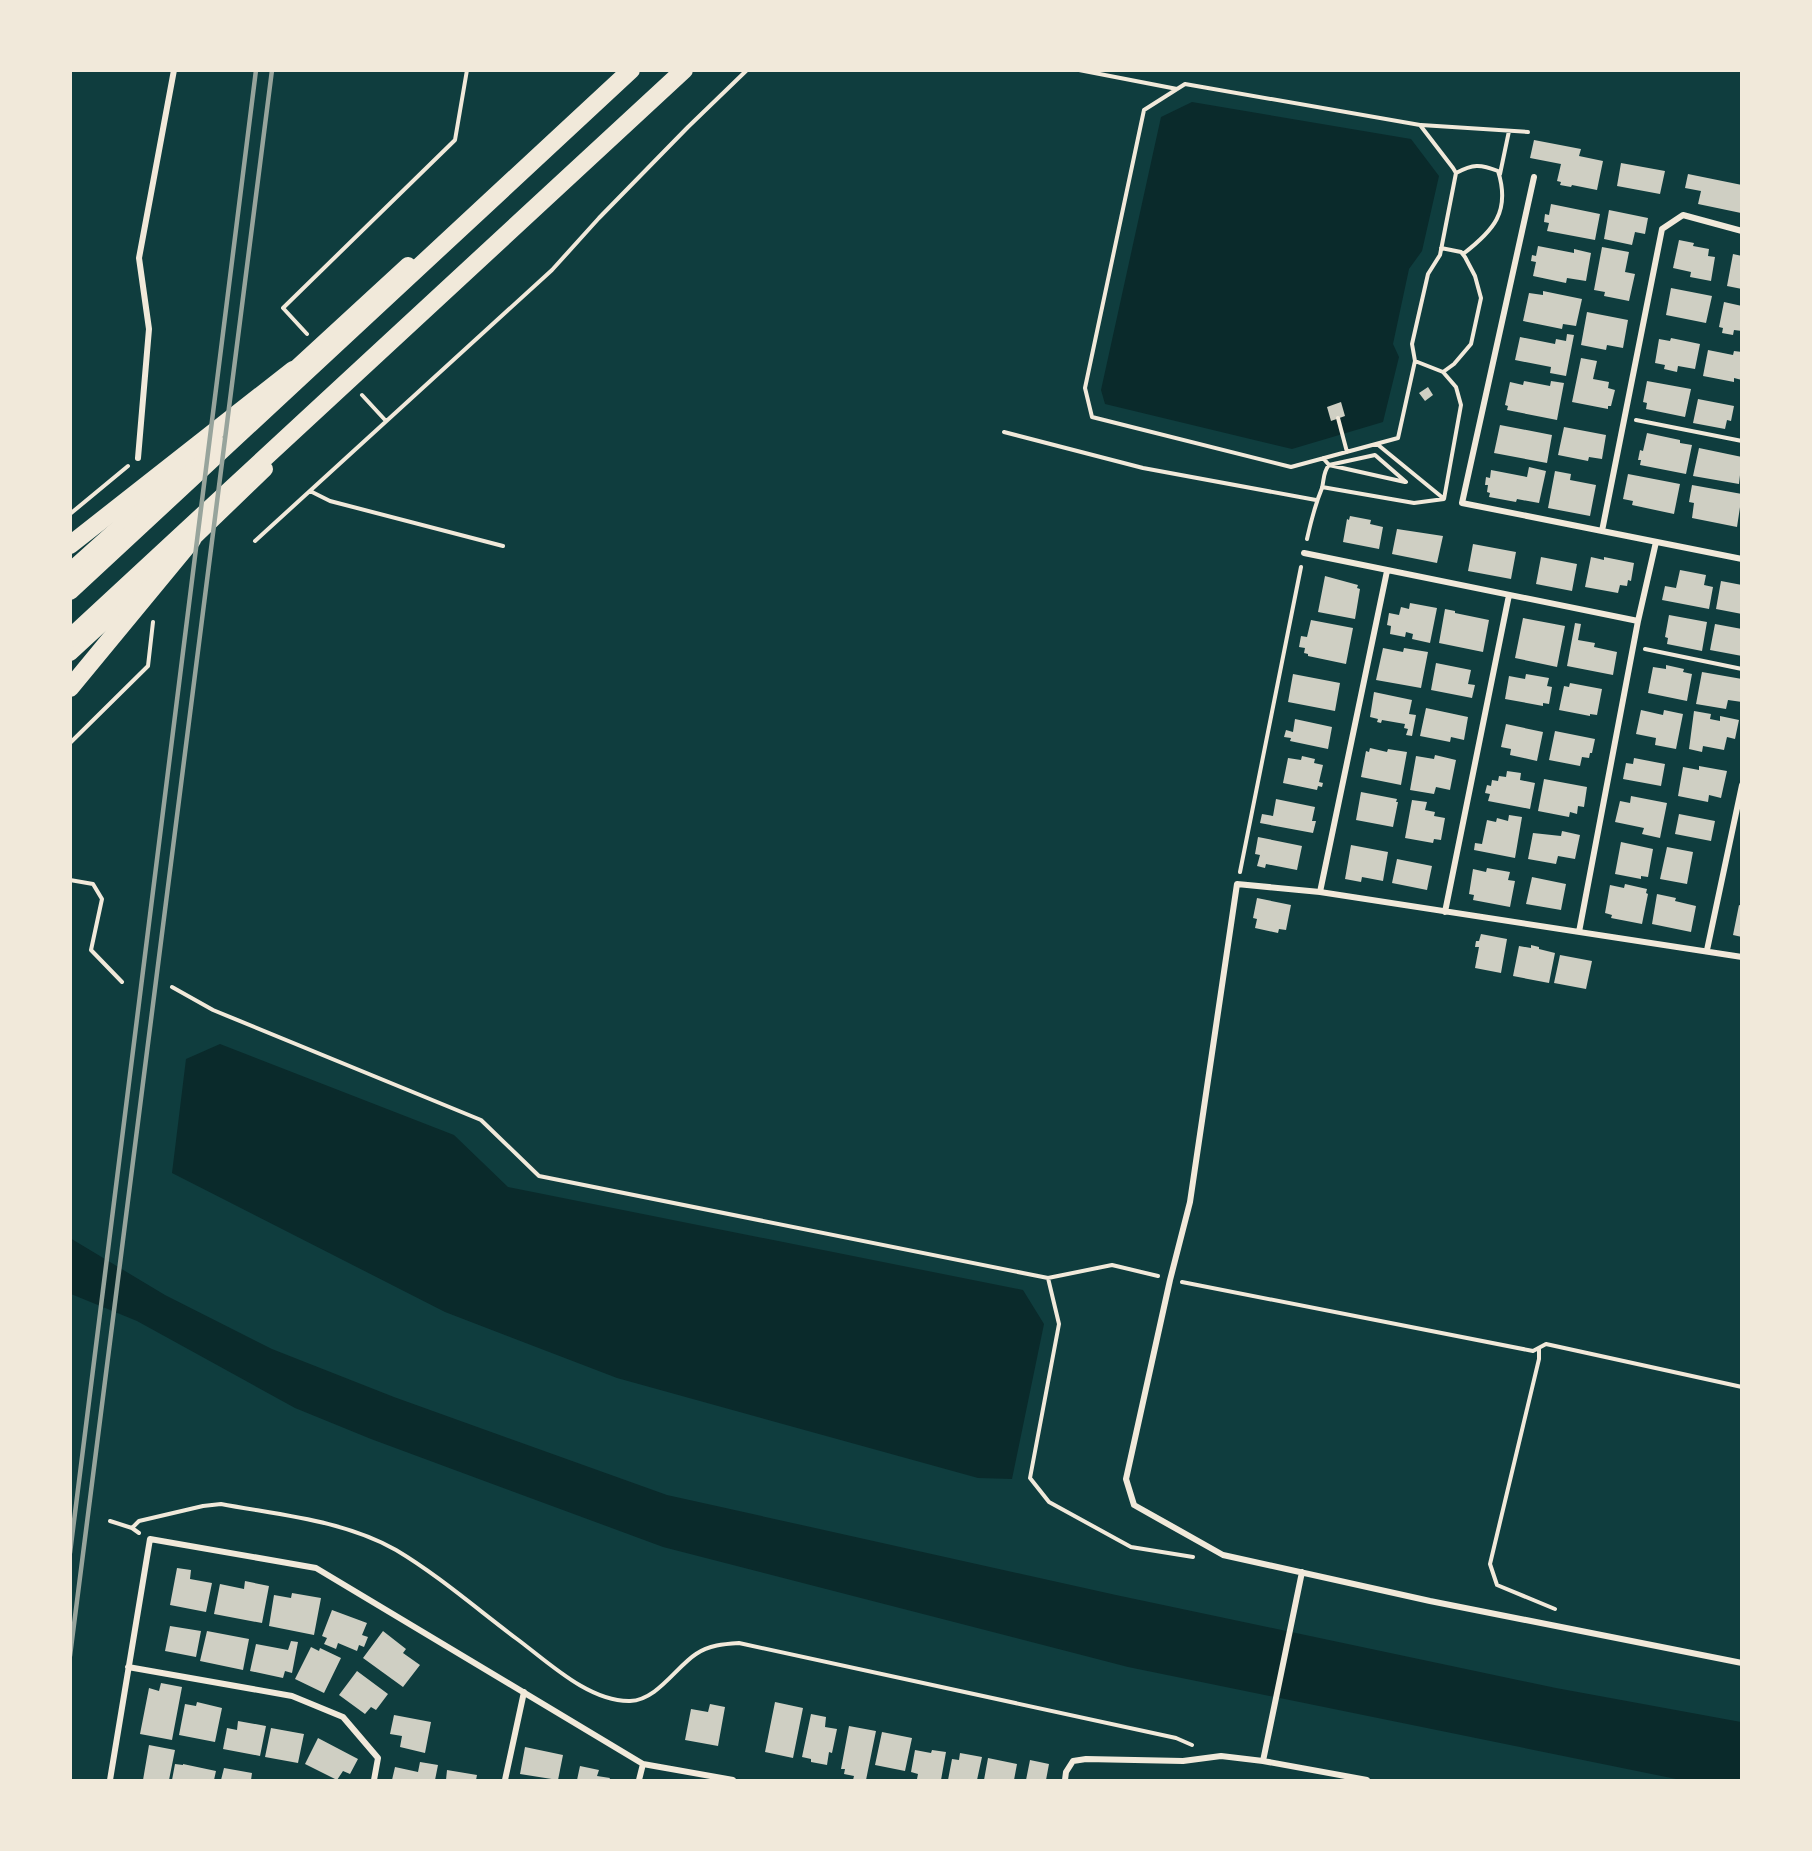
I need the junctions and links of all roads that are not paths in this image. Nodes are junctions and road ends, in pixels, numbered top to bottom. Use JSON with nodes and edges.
{"nodes":[{"id":1,"x":174,"y":70,"type":"edge"},
{"id":2,"x":619,"y":70,"type":"edge"},
{"id":3,"x":631,"y":70,"type":"edge"},
{"id":4,"x":684,"y":70,"type":"edge"},
{"id":5,"x":694,"y":70,"type":"edge"},
{"id":6,"x":1534,"y":177,"type":"dead end"},
{"id":7,"x":1742,"y":231,"type":"edge"},
{"id":8,"x":300,"y":365,"type":"junction"},
{"id":9,"x":138,"y":458,"type":"road end"},
{"id":10,"x":1602,"y":531,"type":"junction"},
{"id":11,"x":192,"y":540,"type":"junction"},
{"id":12,"x":1656,"y":542,"type":"junction"},
{"id":13,"x":70,"y":545,"type":"edge"},
{"id":14,"x":1304,"y":553,"type":"road end"},
{"id":15,"x":1742,"y":559,"type":"edge"},
{"id":16,"x":70,"y":571,"type":"edge"},
{"id":17,"x":1387,"y":571,"type":"junction"},
{"id":18,"x":70,"y":591,"type":"edge"},
{"id":19,"x":1509,"y":595,"type":"junction"},
{"id":20,"x":1638,"y":621,"type":"junction"},
{"id":21,"x":70,"y":638,"type":"edge"},
{"id":22,"x":70,"y":653,"type":"edge"},
{"id":23,"x":70,"y":688,"type":"edge"},
{"id":24,"x":1742,"y":785,"type":"edge"},
{"id":25,"x":1320,"y":892,"type":"junction"},
{"id":26,"x":1445,"y":912,"type":"junction"},
{"id":27,"x":1579,"y":932,"type":"junction"},
{"id":28,"x":1707,"y":950,"type":"junction"},
{"id":29,"x":1742,"y":957,"type":"edge"},
{"id":30,"x":1302,"y":1572,"type":"junction"},
{"id":31,"x":1742,"y":1663,"type":"edge"},
{"id":32,"x":129,"y":1667,"type":"junction"},
{"id":33,"x":525,"y":1692,"type":"junction"},
{"id":34,"x":1263,"y":1761,"type":"junction"},
{"id":35,"x":642,"y":1764,"type":"junction"},
{"id":36,"x":110,"y":1780,"type":"edge"},
{"id":37,"x":374,"y":1780,"type":"edge"},
{"id":38,"x":505,"y":1780,"type":"edge"},
{"id":39,"x":639,"y":1780,"type":"edge"},
{"id":40,"x":733,"y":1780,"type":"edge"},
{"id":41,"x":1065,"y":1780,"type":"edge"},
{"id":42,"x":1367,"y":1780,"type":"edge"}],
"edges":[{"from":1,"to":9,"type":"street"},
{"from":2,"to":8,"type":"highway"},
{"from":3,"to":18,"type":"highway"},
{"from":4,"to":21,"type":"highway"},
{"from":5,"to":11,"type":"highway"},
{"from":6,"to":10,"type":"street"},
{"from":7,"to":10,"type":"street"},
{"from":8,"to":13,"type":"highway"},
{"from":8,"to":16,"type":"highway"},
{"from":10,"to":12,"type":"street"},
{"from":11,"to":22,"type":"highway"},
{"from":11,"to":23,"type":"highway"},
{"from":12,"to":15,"type":"street"},
{"from":12,"to":20,"type":"street"},
{"from":14,"to":17,"type":"street"},
{"from":17,"to":19,"type":"street"},
{"from":17,"to":25,"type":"street"},
{"from":19,"to":20,"type":"street"},
{"from":19,"to":26,"type":"street"},
{"from":20,"to":27,"type":"street"},
{"from":24,"to":28,"type":"street"},
{"from":25,"to":26,"type":"street"},
{"from":25,"to":30,"type":"street"},
{"from":26,"to":27,"type":"street"},
{"from":27,"to":28,"type":"street"},
{"from":28,"to":29,"type":"street"},
{"from":30,"to":31,"type":"street"},
{"from":30,"to":34,"type":"street"},
{"from":32,"to":33,"type":"street"},
{"from":32,"to":36,"type":"street"},
{"from":32,"to":37,"type":"street"},
{"from":33,"to":35,"type":"street"},
{"from":33,"to":38,"type":"street"},
{"from":34,"to":41,"type":"street"},
{"from":34,"to":42,"type":"street"},
{"from":35,"to":39,"type":"street"},
{"from":35,"to":40,"type":"street"}]}
